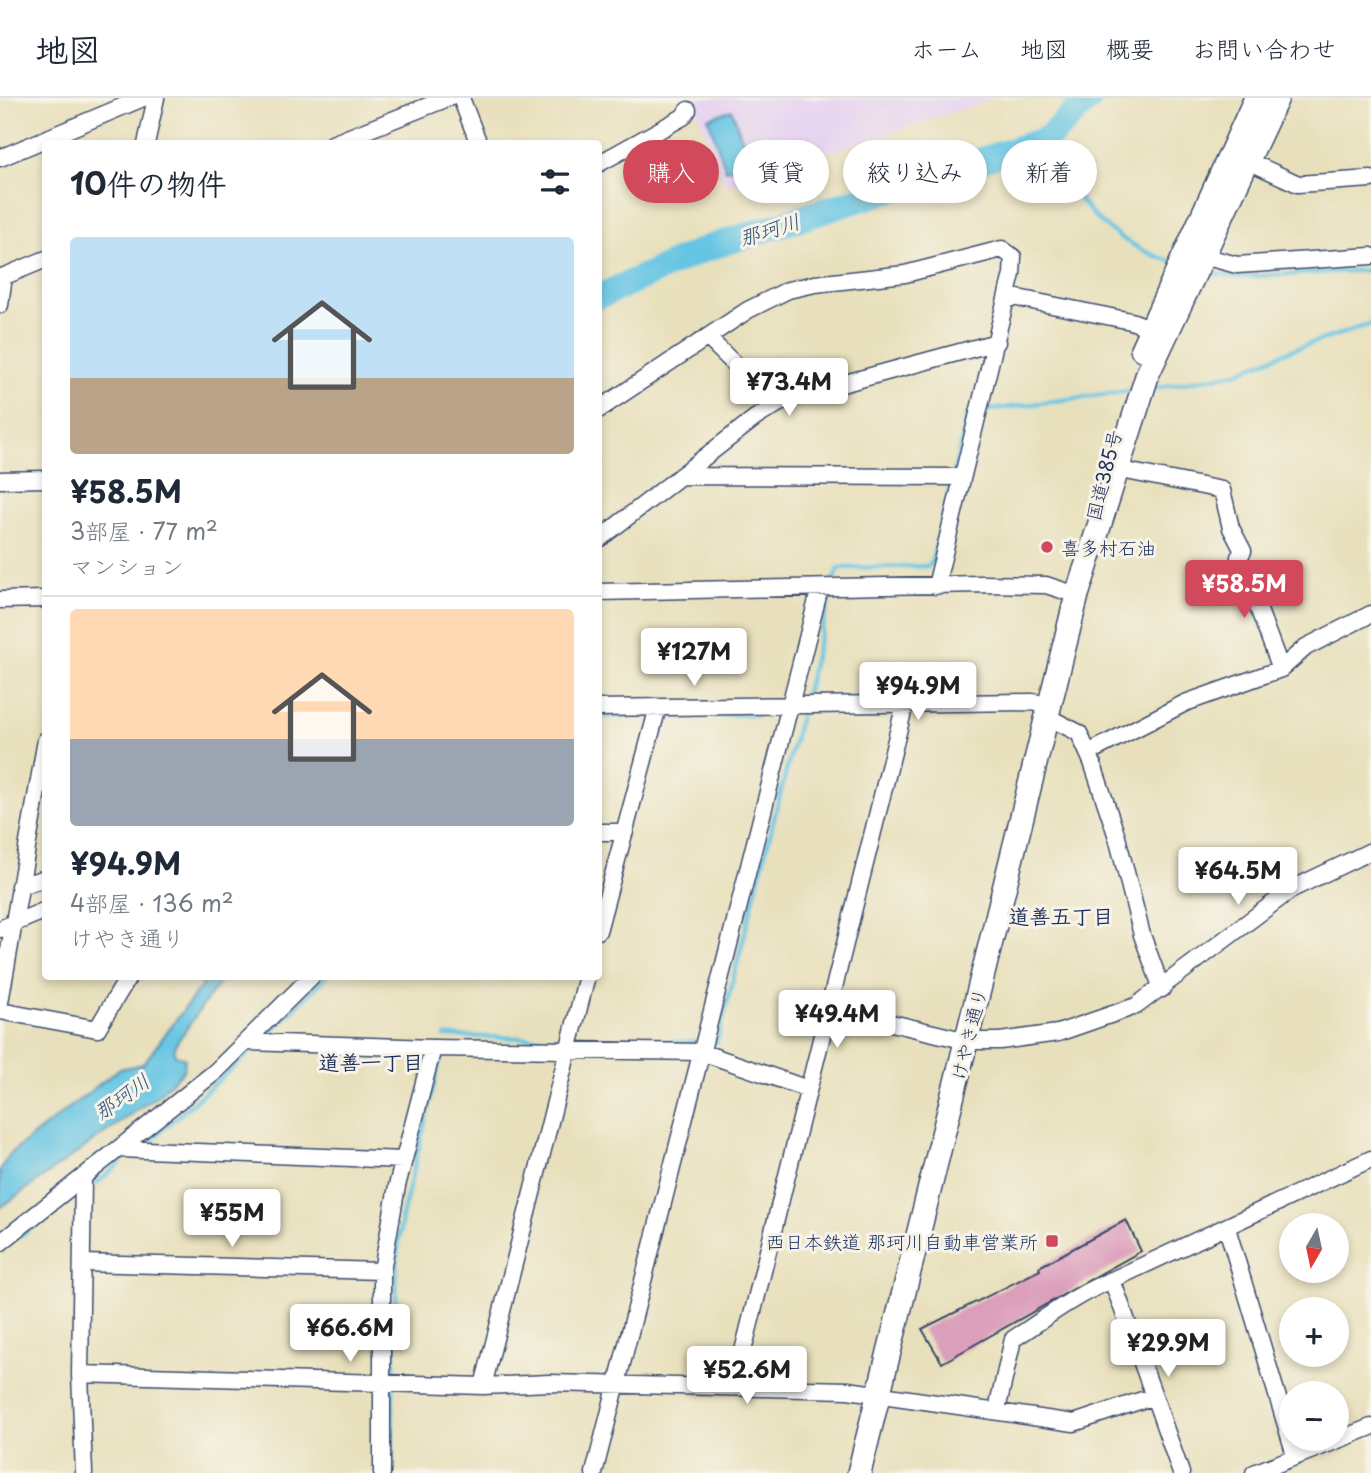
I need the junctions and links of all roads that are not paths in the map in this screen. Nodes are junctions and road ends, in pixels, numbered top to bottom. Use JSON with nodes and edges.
{"nodes":[{"id":1,"x":143,"y":98,"type":"edge"},
{"id":2,"x":156,"y":98,"type":"edge"},
{"id":3,"x":448,"y":98,"type":"edge"},
{"id":4,"x":461,"y":98,"type":"edge"},
{"id":5,"x":1256,"y":98,"type":"edge"},
{"id":6,"x":1277,"y":98,"type":"edge"},
{"id":7,"x":688,"y":110,"type":"dead end"},
{"id":8,"x":358,"y":138,"type":"edge"},
{"id":9,"x":42,"y":140,"type":"edge"},
{"id":10,"x":43,"y":140,"type":"edge"},
{"id":11,"x":147,"y":140,"type":"edge"},
{"id":12,"x":477,"y":140,"type":"edge"},
{"id":13,"x":0,"y":158,"type":"edge"},
{"id":14,"x":1246,"y":160,"type":"junction"},
{"id":15,"x":602,"y":162,"type":"edge"},
{"id":16,"x":1371,"y":178,"type":"edge"},
{"id":17,"x":1203,"y":256,"type":"junction"},
{"id":18,"x":1371,"y":257,"type":"edge"},
{"id":19,"x":42,"y":261,"type":"edge"},
{"id":20,"x":2,"y":277,"type":"edge"},
{"id":21,"x":1008,"y":296,"type":"junction"},
{"id":22,"x":0,"y":305,"type":"edge"},
{"id":23,"x":1157,"y":330,"type":"junction"},
{"id":24,"x":707,"y":337,"type":"junction"},
{"id":25,"x":997,"y":342,"type":"junction"},
{"id":26,"x":776,"y":405,"type":"junction"},
{"id":27,"x":602,"y":407,"type":"edge"},
{"id":28,"x":1116,"y":469,"type":"junction"},
{"id":29,"x":680,"y":476,"type":"junction"},
{"id":30,"x":962,"y":477,"type":"junction"},
{"id":31,"x":42,"y":479,"type":"edge"},
{"id":32,"x":0,"y":480,"type":"edge"},
{"id":33,"x":602,"y":537,"type":"edge"},
{"id":34,"x":936,"y":586,"type":"junction"},
{"id":35,"x":820,"y":588,"type":"junction"},
{"id":36,"x":602,"y":592,"type":"edge"},
{"id":37,"x":1077,"y":595,"type":"junction"},
{"id":38,"x":42,"y":599,"type":"edge"},
{"id":39,"x":0,"y":600,"type":"edge"},
{"id":40,"x":1371,"y":614,"type":"edge"},
{"id":41,"x":1281,"y":669,"type":"junction"},
{"id":42,"x":905,"y":704,"type":"junction"},
{"id":43,"x":790,"y":705,"type":"junction"},
{"id":44,"x":602,"y":708,"type":"edge"},
{"id":45,"x":658,"y":708,"type":"junction"},
{"id":46,"x":1048,"y":711,"type":"junction"},
{"id":47,"x":1088,"y":752,"type":"junction"},
{"id":48,"x":42,"y":762,"type":"edge"},
{"id":49,"x":602,"y":832,"type":"edge"},
{"id":50,"x":625,"y":832,"type":"junction"},
{"id":51,"x":1371,"y":851,"type":"edge"},
{"id":52,"x":42,"y":880,"type":"edge"},
{"id":53,"x":18,"y":893,"type":"junction"},
{"id":54,"x":42,"y":912,"type":"edge"},
{"id":55,"x":602,"y":915,"type":"edge"},
{"id":56,"x":9,"y":924,"type":"edge"},
{"id":57,"x":127,"y":980,"type":"edge"},
{"id":58,"x":308,"y":980,"type":"edge"},
{"id":59,"x":586,"y":980,"type":"edge"},
{"id":60,"x":1162,"y":989,"type":"junction"},
{"id":61,"x":0,"y":1002,"type":"edge"},
{"id":62,"x":829,"y":1008,"type":"junction"},
{"id":63,"x":0,"y":1012,"type":"edge"},
{"id":64,"x":967,"y":1041,"type":"junction"},
{"id":65,"x":247,"y":1042,"type":"junction"},
{"id":66,"x":433,"y":1048,"type":"junction"},
{"id":67,"x":569,"y":1050,"type":"junction"},
{"id":68,"x":701,"y":1052,"type":"junction"},
{"id":69,"x":808,"y":1089,"type":"junction"},
{"id":70,"x":118,"y":1149,"type":"junction"},
{"id":71,"x":1371,"y":1159,"type":"edge"},
{"id":72,"x":404,"y":1160,"type":"junction"},
{"id":73,"x":83,"y":1180,"type":"junction"},
{"id":74,"x":1227,"y":1228,"type":"junction"},
{"id":75,"x":0,"y":1243,"type":"edge"},
{"id":76,"x":82,"y":1263,"type":"junction"},
{"id":77,"x":382,"y":1271,"type":"junction"},
{"id":78,"x":1112,"y":1280,"type":"junction"},
{"id":79,"x":80,"y":1374,"type":"junction"},
{"id":80,"x":384,"y":1383,"type":"junction"},
{"id":81,"x":618,"y":1384,"type":"junction"},
{"id":82,"x":484,"y":1386,"type":"junction"},
{"id":83,"x":734,"y":1387,"type":"junction"},
{"id":84,"x":878,"y":1395,"type":"junction"},
{"id":85,"x":1154,"y":1396,"type":"junction"},
{"id":86,"x":997,"y":1409,"type":"junction"},
{"id":87,"x":1369,"y":1431,"type":"edge"},
{"id":88,"x":1295,"y":1455,"type":"junction"},
{"id":89,"x":84,"y":1473,"type":"edge"},
{"id":90,"x":382,"y":1473,"type":"edge"},
{"id":91,"x":594,"y":1473,"type":"edge"},
{"id":92,"x":859,"y":1473,"type":"edge"},
{"id":93,"x":1181,"y":1473,"type":"edge"},
{"id":94,"x":1254,"y":1473,"type":"edge"}],
"edges":[{"from":1,"to":10,"type":"street"},
{"from":2,"to":11,"type":"street"},
{"from":3,"to":8,"type":"street"},
{"from":4,"to":12,"type":"street"},
{"from":5,"to":23,"type":"highway","name":"国道385号"},
{"from":6,"to":14,"type":"highway","name":"国道385号"},
{"from":7,"to":15,"type":"street"},
{"from":9,"to":13,"type":"street"},
{"from":14,"to":16,"type":"street"},
{"from":14,"to":17,"type":"highway","name":"国道385号"},
{"from":17,"to":18,"type":"street"},
{"from":17,"to":23,"type":"highway","name":"国道385号"},
{"from":19,"to":20,"type":"street"},
{"from":20,"to":22,"type":"street"},
{"from":21,"to":23,"type":"street"},
{"from":21,"to":24,"type":"street"},
{"from":21,"to":25,"type":"street"},
{"from":23,"to":28,"type":"highway","name":"国道385号"},
{"from":23,"to":37,"type":"highway","name":"国道385号"},
{"from":24,"to":26,"type":"street"},
{"from":24,"to":27,"type":"street"},
{"from":25,"to":26,"type":"street"},
{"from":25,"to":30,"type":"street"},
{"from":26,"to":29,"type":"street"},
{"from":28,"to":37,"type":"highway","name":"国道385号"},
{"from":28,"to":41,"type":"street"},
{"from":29,"to":30,"type":"street"},
{"from":29,"to":33,"type":"street"},
{"from":30,"to":34,"type":"street"},
{"from":31,"to":32,"type":"street"},
{"from":34,"to":35,"type":"street"},
{"from":34,"to":37,"type":"street"},
{"from":35,"to":36,"type":"street"},
{"from":35,"to":43,"type":"street"},
{"from":37,"to":46,"type":"highway","name":"けやき通り"},
{"from":38,"to":39,"type":"street"},
{"from":40,"to":41,"type":"street"},
{"from":41,"to":47,"type":"street"},
{"from":42,"to":43,"type":"street"},
{"from":42,"to":46,"type":"street"},
{"from":42,"to":62,"type":"street"},
{"from":43,"to":45,"type":"street"},
{"from":43,"to":68,"type":"street"},
{"from":44,"to":45,"type":"street"},
{"from":45,"to":50,"type":"street"},
{"from":46,"to":47,"type":"street"},
{"from":46,"to":64,"type":"highway","name":"けやき通り"},
{"from":47,"to":60,"type":"street"},
{"from":48,"to":53,"type":"street"},
{"from":49,"to":50,"type":"street"},
{"from":50,"to":55,"type":"street"},
{"from":51,"to":60,"type":"street"},
{"from":52,"to":53,"type":"street"},
{"from":53,"to":56,"type":"street"},
{"from":54,"to":56,"type":"street"},
{"from":56,"to":61,"type":"street"},
{"from":57,"to":63,"type":"street"},
{"from":58,"to":65,"type":"street"},
{"from":59,"to":67,"type":"street"},
{"from":60,"to":64,"type":"street"},
{"from":62,"to":64,"type":"street"},
{"from":62,"to":69,"type":"street"},
{"from":64,"to":84,"type":"highway","name":"けやき通り"},
{"from":65,"to":66,"type":"street"},
{"from":65,"to":70,"type":"street"},
{"from":66,"to":67,"type":"street"},
{"from":66,"to":72,"type":"street"},
{"from":67,"to":68,"type":"street"},
{"from":67,"to":82,"type":"street"},
{"from":68,"to":69,"type":"street"},
{"from":68,"to":81,"type":"street"},
{"from":69,"to":83,"type":"street"},
{"from":70,"to":72,"type":"street"},
{"from":70,"to":73,"type":"street"},
{"from":71,"to":74,"type":"street"},
{"from":72,"to":77,"type":"street"},
{"from":73,"to":75,"type":"street"},
{"from":73,"to":76,"type":"street"},
{"from":74,"to":78,"type":"street"},
{"from":74,"to":88,"type":"street"},
{"from":76,"to":77,"type":"street"},
{"from":76,"to":79,"type":"street"},
{"from":77,"to":80,"type":"street"},
{"from":78,"to":85,"type":"street"},
{"from":78,"to":86,"type":"street"},
{"from":79,"to":80,"type":"street"},
{"from":79,"to":89,"type":"street"},
{"from":80,"to":82,"type":"street"},
{"from":80,"to":90,"type":"street"},
{"from":81,"to":82,"type":"street"},
{"from":81,"to":83,"type":"street"},
{"from":81,"to":91,"type":"street"},
{"from":83,"to":84,"type":"street"},
{"from":84,"to":86,"type":"street"},
{"from":84,"to":92,"type":"highway","name":"けやき通り"},
{"from":85,"to":86,"type":"street"},
{"from":85,"to":93,"type":"street"},
{"from":87,"to":88,"type":"street"},
{"from":88,"to":94,"type":"street"}]}
